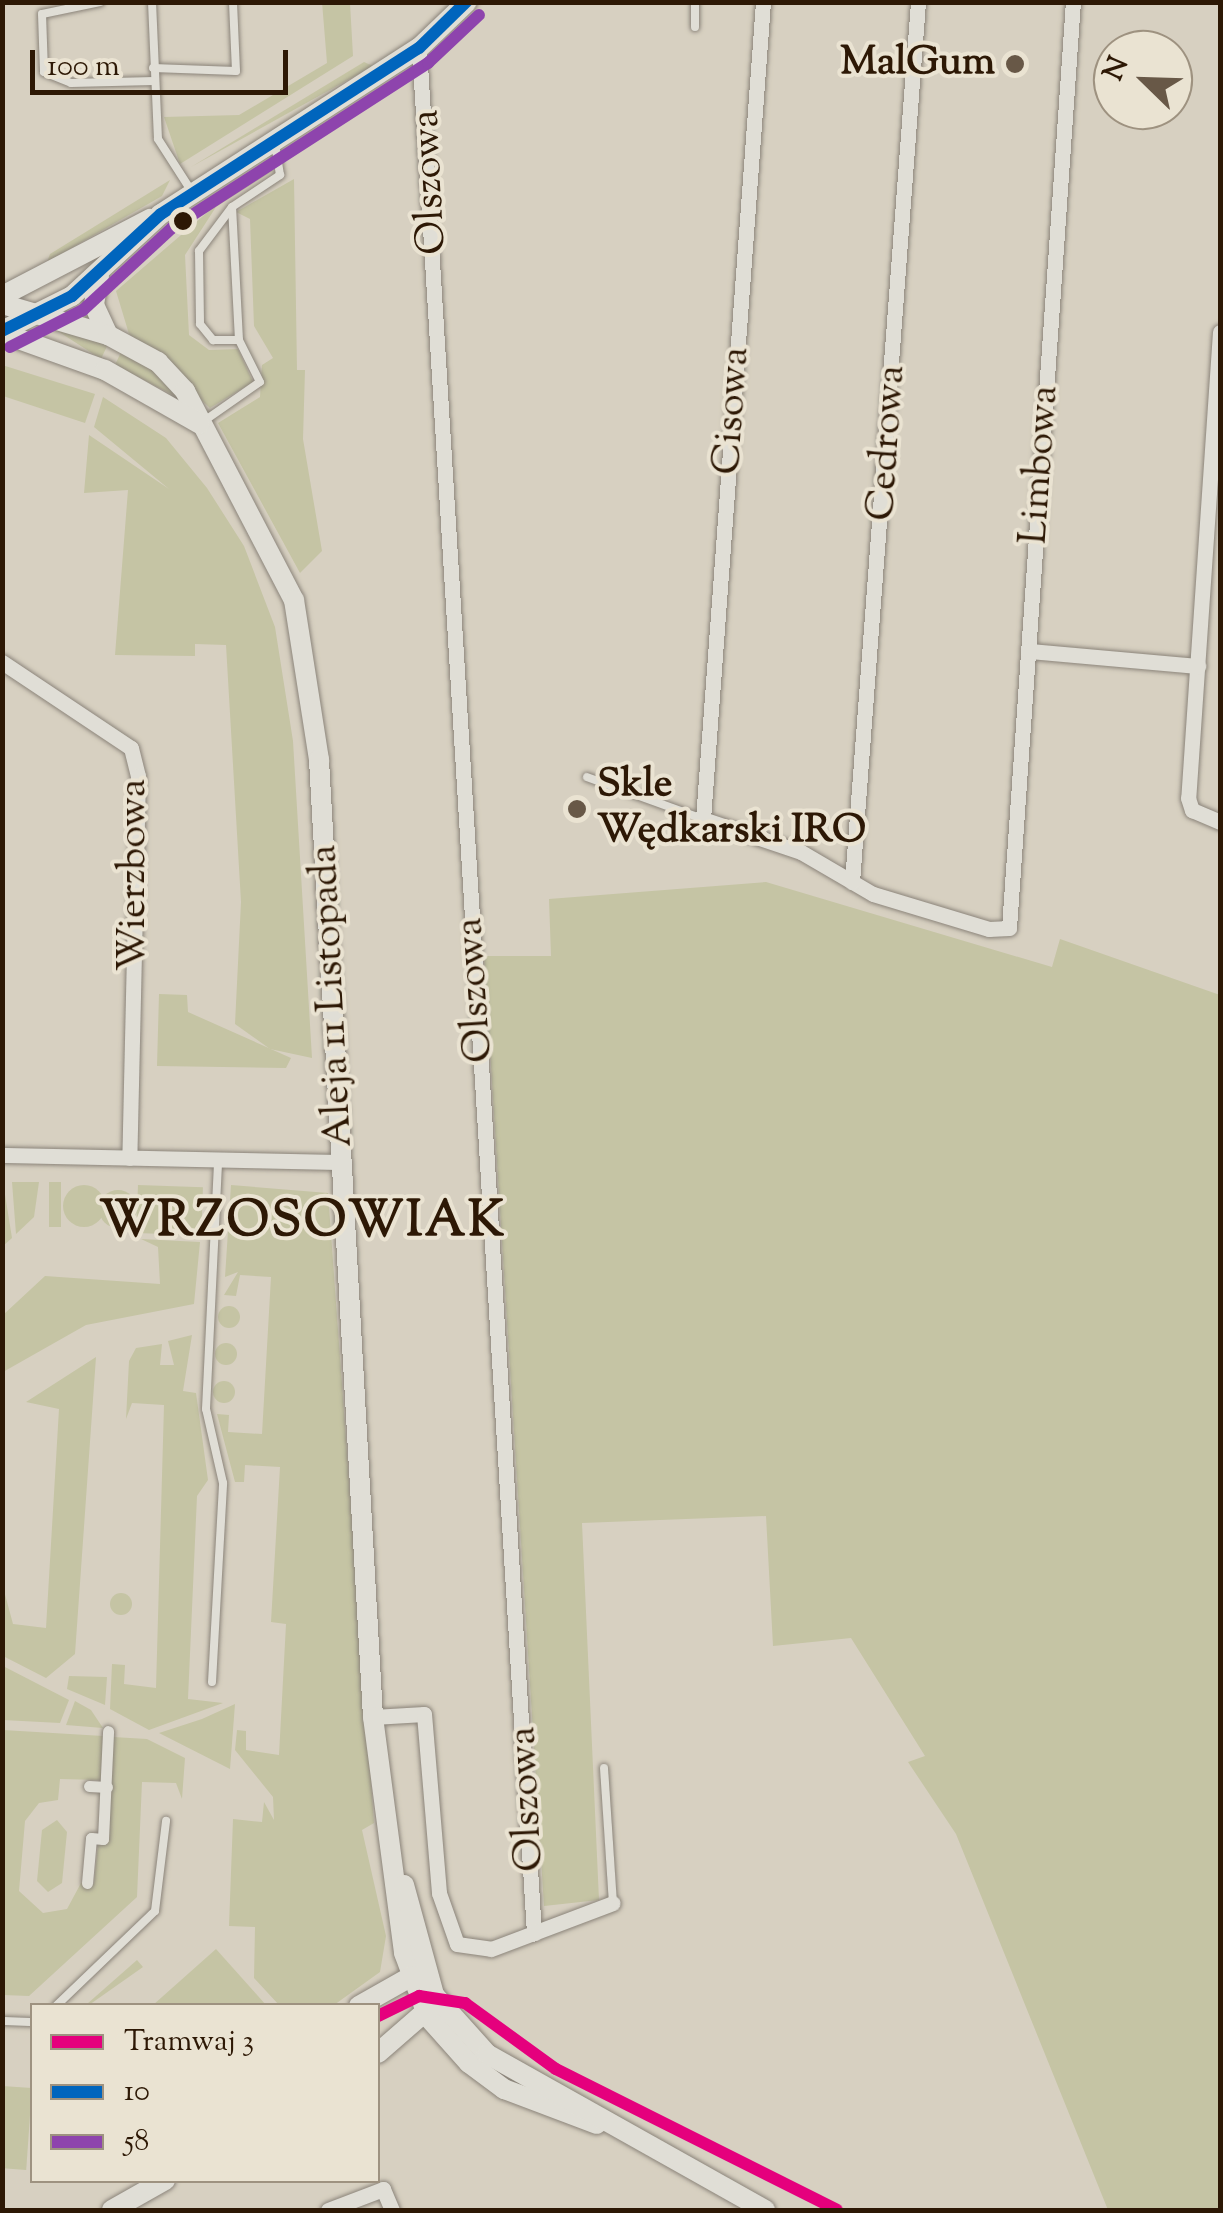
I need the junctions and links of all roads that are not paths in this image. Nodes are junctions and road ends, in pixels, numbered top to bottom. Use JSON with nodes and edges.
{"nodes":[{"id":1,"x":100,"y":2,"type":"edge"},
{"id":2,"x":152,"y":2,"type":"edge"},
{"id":3,"x":233,"y":2,"type":"edge"},
{"id":4,"x":468,"y":2,"type":"edge"},
{"id":5,"x":695,"y":2,"type":"edge"},
{"id":6,"x":763,"y":2,"type":"edge"},
{"id":7,"x":918,"y":2,"type":"edge"},
{"id":8,"x":1072,"y":2,"type":"edge"},
{"id":9,"x":695,"y":27,"type":"dead end"},
{"id":10,"x":419,"y":48,"type":"junction"},
{"id":11,"x":153,"y":68,"type":"junction"},
{"id":12,"x":154,"y":81,"type":"junction"},
{"id":13,"x":272,"y":138,"type":"junction"},
{"id":14,"x":192,"y":192,"type":"junction"},
{"id":15,"x":232,"y":207,"type":"junction"},
{"id":16,"x":162,"y":214,"type":"junction"},
{"id":17,"x":50,"y":273,"type":"junction"},
{"id":18,"x":99,"y":276,"type":"junction"},
{"id":19,"x":2,"y":296,"type":"edge"},
{"id":20,"x":2,"y":304,"type":"edge"},
{"id":21,"x":42,"y":313,"type":"junction"},
{"id":22,"x":2,"y":332,"type":"edge"},
{"id":23,"x":1220,"y":332,"type":"edge"},
{"id":24,"x":108,"y":335,"type":"junction"},
{"id":25,"x":239,"y":340,"type":"junction"},
{"id":26,"x":61,"y":350,"type":"junction"},
{"id":27,"x":200,"y":424,"type":"junction"},
{"id":28,"x":1029,"y":651,"type":"junction"},
{"id":29,"x":2,"y":662,"type":"edge"},
{"id":30,"x":1198,"y":666,"type":"junction"},
{"id":31,"x":587,"y":777,"type":"dead end"},
{"id":32,"x":702,"y":819,"type":"junction"},
{"id":33,"x":1220,"y":822,"type":"edge"},
{"id":34,"x":852,"y":882,"type":"junction"},
{"id":35,"x":2,"y":1154,"type":"edge"},
{"id":36,"x":129,"y":1158,"type":"junction"},
{"id":37,"x":218,"y":1160,"type":"junction"},
{"id":38,"x":342,"y":1162,"type":"junction"},
{"id":39,"x":212,"y":1682,"type":"dead end"},
{"id":40,"x":373,"y":1717,"type":"junction"},
{"id":41,"x":108,"y":1732,"type":"dead end"},
{"id":42,"x":604,"y":1768,"type":"dead end"},
{"id":43,"x":90,"y":1786,"type":"dead end"},
{"id":44,"x":107,"y":1787,"type":"junction"},
{"id":45,"x":166,"y":1821,"type":"dead end"},
{"id":46,"x":389,"y":1834,"type":"junction"},
{"id":47,"x":87,"y":1883,"type":"dead end"},
{"id":48,"x":613,"y":1904,"type":"joint"},
{"id":49,"x":534,"y":1933,"type":"junction"},
{"id":50,"x":412,"y":1976,"type":"junction"},
{"id":51,"x":434,"y":1995,"type":"junction"},
{"id":52,"x":59,"y":2003,"type":"edge"},
{"id":53,"x":364,"y":2003,"type":"edge"},
{"id":54,"x":428,"y":2017,"type":"junction"},
{"id":55,"x":2,"y":2021,"type":"edge"},
{"id":56,"x":30,"y":2022,"type":"edge"},
{"id":57,"x":380,"y":2052,"type":"edge"},
{"id":58,"x":597,"y":2124,"type":"junction"},
{"id":59,"x":162,"y":2183,"type":"edge"},
{"id":60,"x":125,"y":2208,"type":"edge"},
{"id":61,"x":328,"y":2210,"type":"edge"},
{"id":62,"x":392,"y":2210,"type":"edge"},
{"id":63,"x":765,"y":2210,"type":"edge"}],
"edges":[{"from":1,"to":12,"type":"lane"},
{"from":2,"to":11,"type":"lane"},
{"from":3,"to":11,"type":"lane"},
{"from":4,"to":10,"type":"street"},
{"from":5,"to":9,"type":"lane"},
{"from":6,"to":32,"type":"street","name":"Cisowa"},
{"from":7,"to":34,"type":"street","name":"Cedrowa"},
{"from":8,"to":28,"type":"street","name":"Limbowa"},
{"from":10,"to":13,"type":"street"},
{"from":10,"to":49,"type":"street","name":"Olszowa"},
{"from":11,"to":12,"type":"lane"},
{"from":12,"to":14,"type":"lane"},
{"from":13,"to":14,"type":"street"},
{"from":13,"to":15,"type":"lane"},
{"from":14,"to":16,"type":"street"},
{"from":15,"to":25,"type":"lane"},
{"from":15,"to":25,"type":"lane"},
{"from":16,"to":17,"type":"street"},
{"from":16,"to":18,"type":"street"},
{"from":17,"to":19,"type":"street"},
{"from":17,"to":21,"type":"street"},
{"from":18,"to":21,"type":"street"},
{"from":18,"to":24,"type":"street"},
{"from":20,"to":21,"type":"street","name":"Aleja 11 Listopada"},
{"from":21,"to":22,"type":"street"},
{"from":21,"to":24,"type":"street","name":"Aleja 11 Listopada"},
{"from":21,"to":26,"type":"street"},
{"from":22,"to":26,"type":"street"},
{"from":23,"to":30,"type":"street"},
{"from":24,"to":27,"type":"street","name":"Aleja 11 Listopada"},
{"from":25,"to":27,"type":"lane"},
{"from":26,"to":27,"type":"street"},
{"from":27,"to":38,"type":"street","name":"Aleja 11 Listopada"},
{"from":28,"to":30,"type":"street"},
{"from":28,"to":34,"type":"street","name":"Limbowa"},
{"from":29,"to":36,"type":"street","name":"Wierzbowa"},
{"from":30,"to":33,"type":"street"},
{"from":31,"to":32,"type":"lane"},
{"from":32,"to":34,"type":"street"},
{"from":35,"to":36,"type":"street"},
{"from":36,"to":37,"type":"street"},
{"from":37,"to":38,"type":"street"},
{"from":37,"to":39,"type":"lane"},
{"from":38,"to":40,"type":"street","name":"Aleja 11 Listopada"},
{"from":40,"to":46,"type":"street","name":"Aleja 11 Listopada"},
{"from":40,"to":49,"type":"street"},
{"from":41,"to":44,"type":"street"},
{"from":42,"to":48,"type":"lane"},
{"from":43,"to":44,"type":"street"},
{"from":44,"to":47,"type":"street"},
{"from":45,"to":52,"type":"lane"},
{"from":46,"to":50,"type":"street","name":"Aleja 11 Listopada"},
{"from":46,"to":51,"type":"street","name":"Aleja 11 Listopada"},
{"from":48,"to":49,"type":"street"},
{"from":50,"to":51,"type":"street"},
{"from":50,"to":53,"type":"street"},
{"from":50,"to":54,"type":"street","name":"Aleja 11 Listopada"},
{"from":51,"to":54,"type":"street"},
{"from":51,"to":58,"type":"street","name":"Aleja 11 Listopada"},
{"from":54,"to":57,"type":"street"},
{"from":54,"to":58,"type":"street","name":"Aleja 11 Listopada"},
{"from":55,"to":56,"type":"lane"},
{"from":58,"to":63,"type":"street","name":"Aleja 11 Listopada"},
{"from":59,"to":60,"type":"street"},
{"from":61,"to":62,"type":"street"}]}
